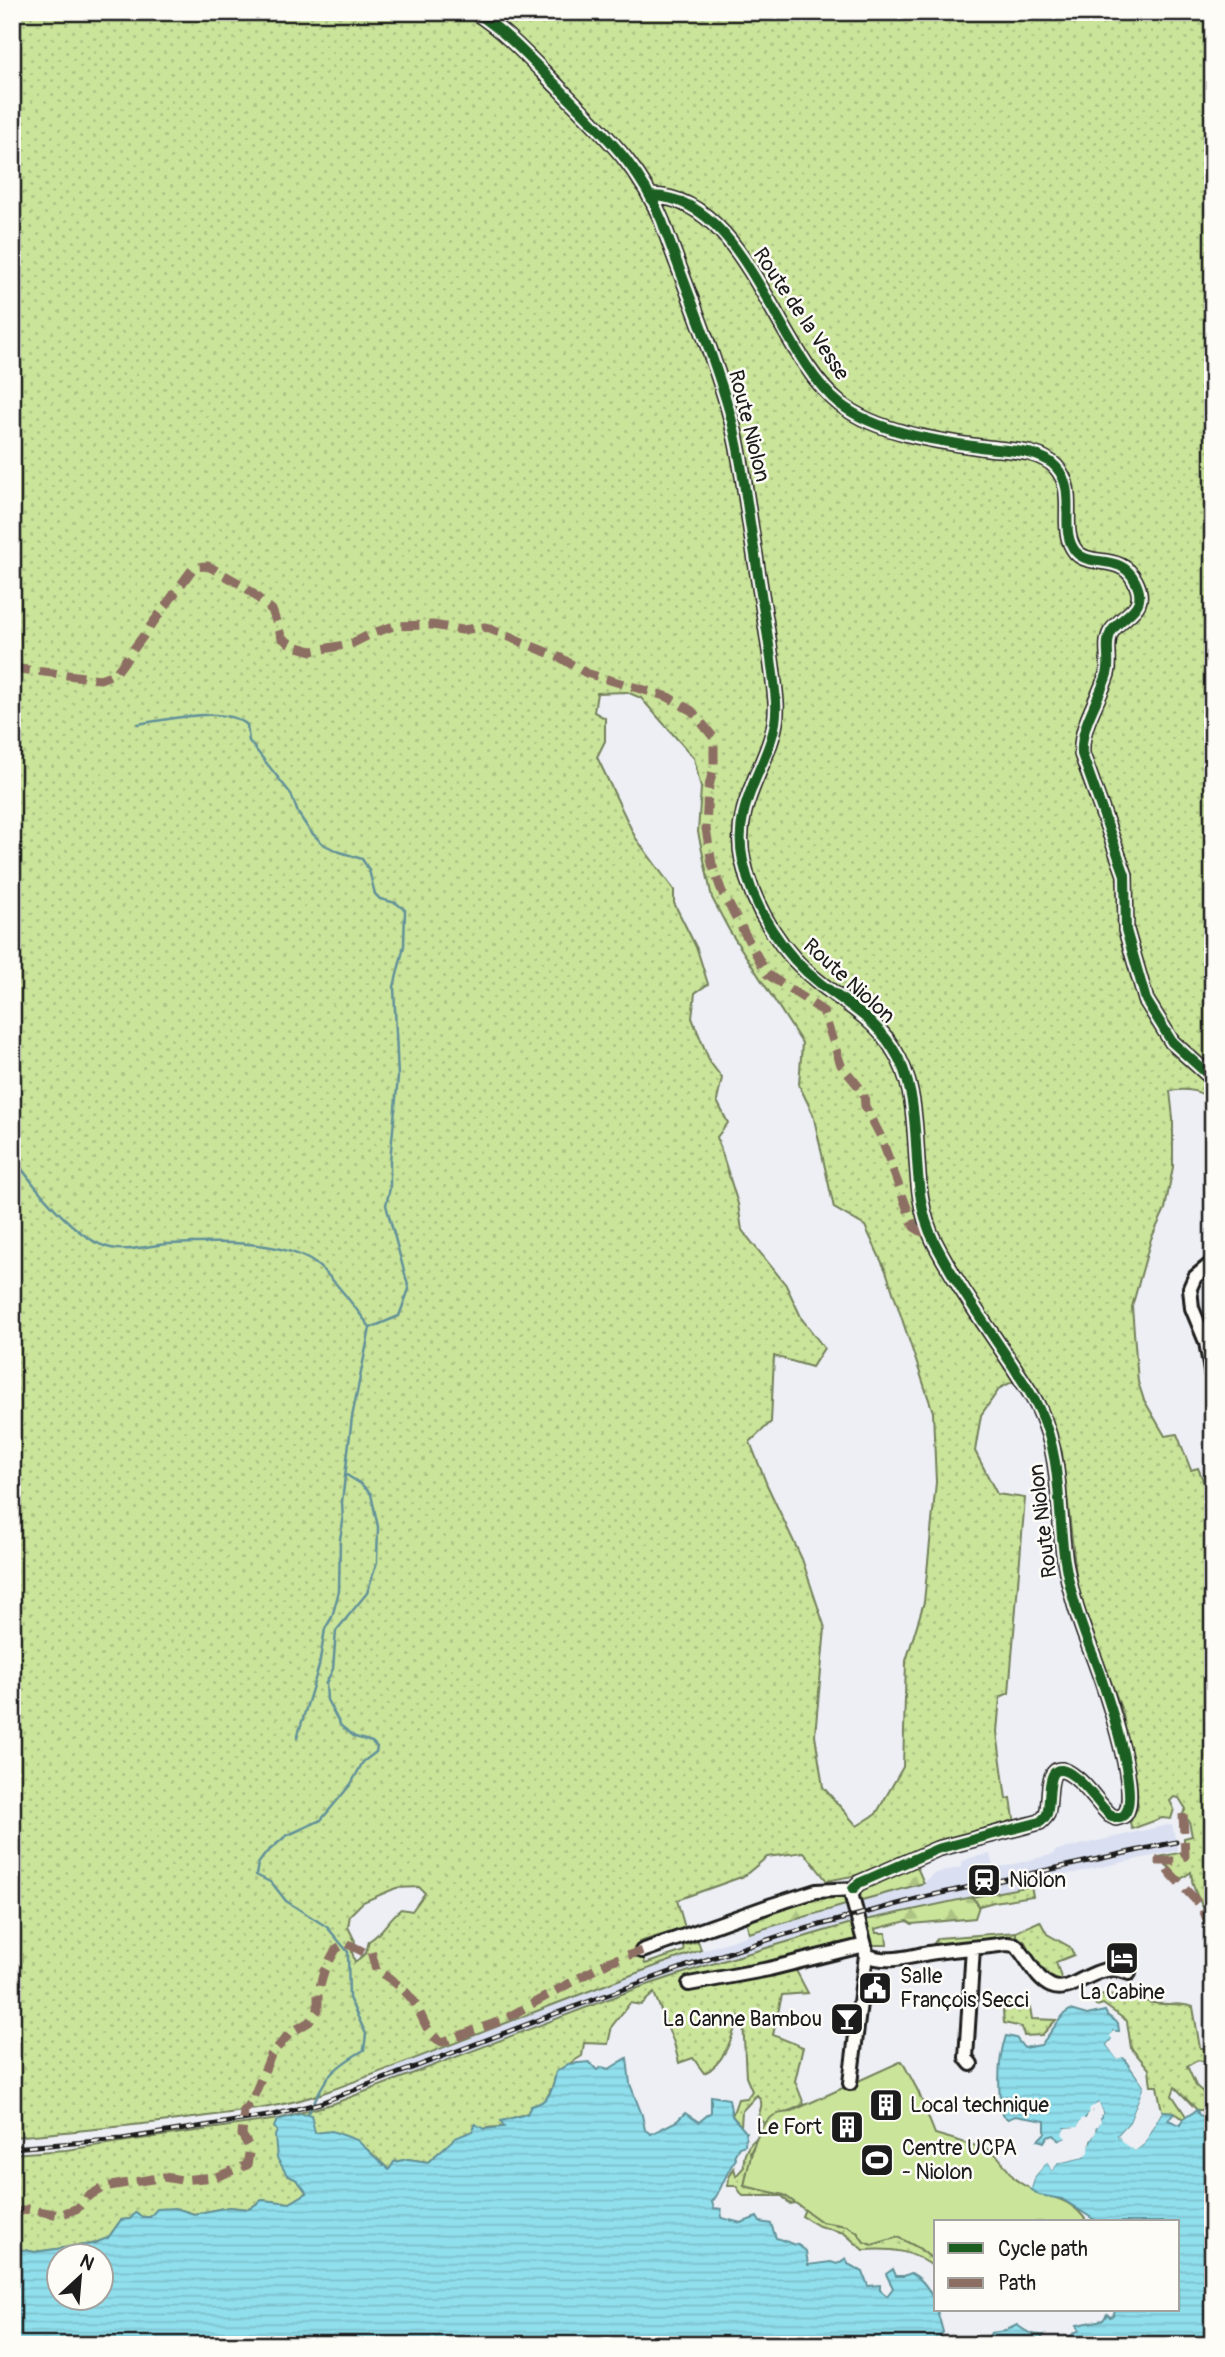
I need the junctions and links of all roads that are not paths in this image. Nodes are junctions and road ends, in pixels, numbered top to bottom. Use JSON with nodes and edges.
{"nodes":[{"id":1,"x":475,"y":12,"type":"edge"},
{"id":2,"x":652,"y":196,"type":"junction"},
{"id":3,"x":1123,"y":869,"type":"junction"},
{"id":4,"x":1133,"y":881,"type":"dead end"},
{"id":5,"x":1213,"y":1079,"type":"edge"},
{"id":6,"x":1213,"y":1262,"type":"edge"},
{"id":7,"x":1213,"y":1383,"type":"edge"},
{"id":8,"x":853,"y":1889,"type":"junction"},
{"id":9,"x":973,"y":1948,"type":"junction"},
{"id":10,"x":866,"y":1950,"type":"junction"},
{"id":11,"x":642,"y":1951,"type":"dead end"},
{"id":12,"x":1129,"y":1973,"type":"dead end"},
{"id":13,"x":689,"y":1984,"type":"dead end"},
{"id":14,"x":971,"y":2064,"type":"dead end"},
{"id":15,"x":850,"y":2083,"type":"dead end"}],
"edges":[{"from":1,"to":2,"type":"street","name":"Route Niolon"},
{"from":2,"to":3,"type":"street","name":"Route de la Vesse"},
{"from":2,"to":8,"type":"street","name":"Route Niolon"},
{"from":3,"to":4,"type":"street"},
{"from":3,"to":5,"type":"street","name":"Route de la Vesse"},
{"from":6,"to":7,"type":"street"},
{"from":8,"to":10,"type":"street"},
{"from":8,"to":11,"type":"street"},
{"from":9,"to":10,"type":"street"},
{"from":9,"to":12,"type":"street"},
{"from":9,"to":14,"type":"street"},
{"from":10,"to":13,"type":"street"},
{"from":10,"to":15,"type":"street"}]}
